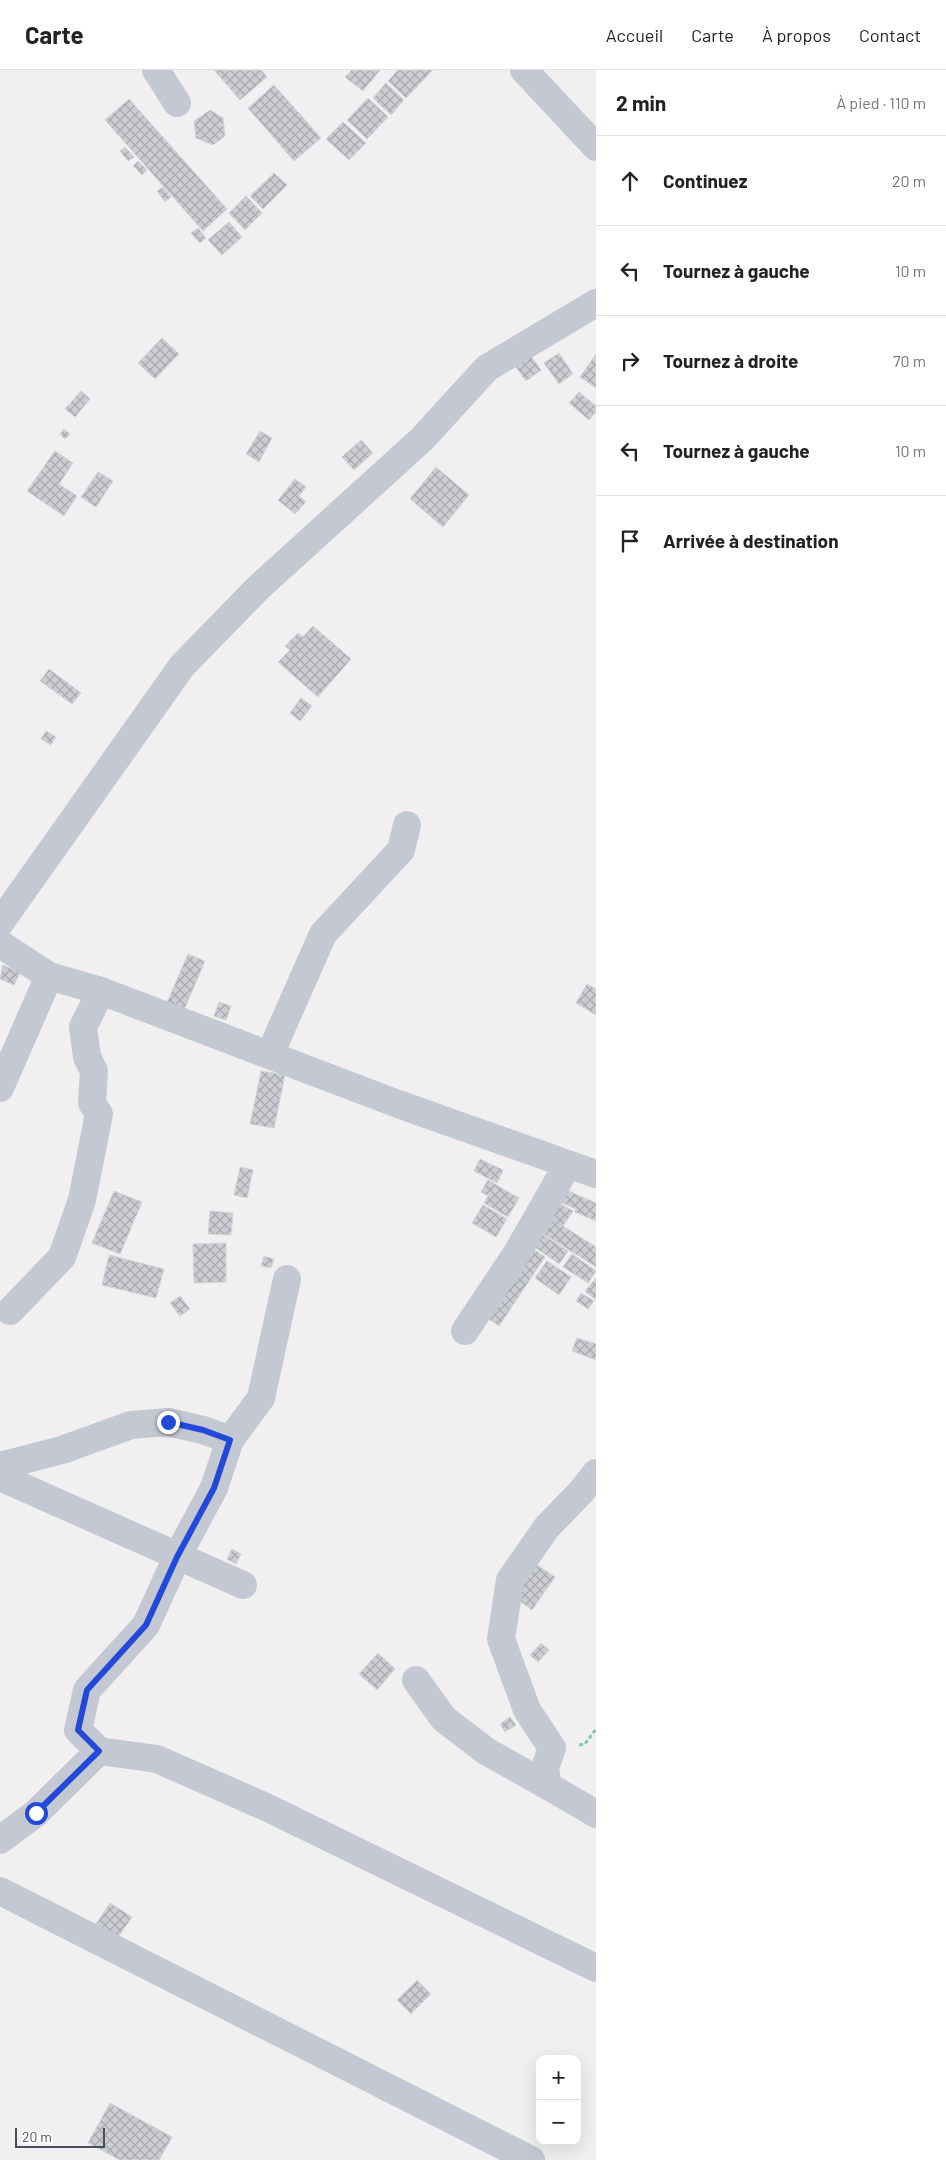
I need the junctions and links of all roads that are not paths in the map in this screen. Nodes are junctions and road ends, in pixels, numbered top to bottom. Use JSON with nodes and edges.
{"nodes":[{"id":1,"x":156,"y":70,"type":"edge"},
{"id":2,"x":524,"y":70,"type":"edge"},
{"id":3,"x":177,"y":103,"type":"dead end"},
{"id":4,"x":596,"y":147,"type":"edge"},
{"id":5,"x":596,"y":303,"type":"edge"},
{"id":6,"x":408,"y":825,"type":"dead end"},
{"id":7,"x":0,"y":923,"type":"edge"},
{"id":8,"x":0,"y":944,"type":"edge"},
{"id":9,"x":49,"y":976,"type":"junction"},
{"id":10,"x":101,"y":991,"type":"junction"},
{"id":11,"x":270,"y":1054,"type":"junction"},
{"id":12,"x":0,"y":1088,"type":"edge"},
{"id":13,"x":568,"y":1164,"type":"junction"},
{"id":14,"x":596,"y":1174,"type":"edge"},
{"id":15,"x":287,"y":1279,"type":"dead end"},
{"id":16,"x":10,"y":1310,"type":"dead end"},
{"id":17,"x":465,"y":1331,"type":"dead end"},
{"id":18,"x":230,"y":1440,"type":"junction"},
{"id":19,"x":0,"y":1466,"type":"edge"},
{"id":20,"x":596,"y":1473,"type":"edge"},
{"id":21,"x":0,"y":1477,"type":"edge"},
{"id":22,"x":177,"y":1557,"type":"junction"},
{"id":23,"x":243,"y":1585,"type":"dead end"},
{"id":24,"x":416,"y":1680,"type":"dead end"},
{"id":25,"x":99,"y":1751,"type":"junction"},
{"id":26,"x":548,"y":1786,"type":"junction"},
{"id":27,"x":596,"y":1814,"type":"edge"},
{"id":28,"x":0,"y":1840,"type":"edge"},
{"id":29,"x":0,"y":1891,"type":"edge"},
{"id":30,"x":596,"y":1968,"type":"edge"},
{"id":31,"x":531,"y":2160,"type":"edge"}],
"edges":[{"from":1,"to":3,"type":"street"},
{"from":2,"to":4,"type":"street"},
{"from":5,"to":7,"type":"street"},
{"from":6,"to":11,"type":"street"},
{"from":8,"to":9,"type":"street"},
{"from":9,"to":10,"type":"street"},
{"from":9,"to":12,"type":"street"},
{"from":10,"to":11,"type":"street"},
{"from":10,"to":16,"type":"street"},
{"from":11,"to":13,"type":"street"},
{"from":13,"to":14,"type":"street"},
{"from":13,"to":17,"type":"street"},
{"from":15,"to":18,"type":"street"},
{"from":18,"to":19,"type":"street"},
{"from":18,"to":22,"type":"street"},
{"from":20,"to":26,"type":"street"},
{"from":21,"to":22,"type":"street"},
{"from":22,"to":23,"type":"street"},
{"from":22,"to":25,"type":"street"},
{"from":24,"to":26,"type":"street"},
{"from":25,"to":28,"type":"street"},
{"from":25,"to":30,"type":"street"},
{"from":26,"to":27,"type":"street"},
{"from":29,"to":31,"type":"street"}]}
